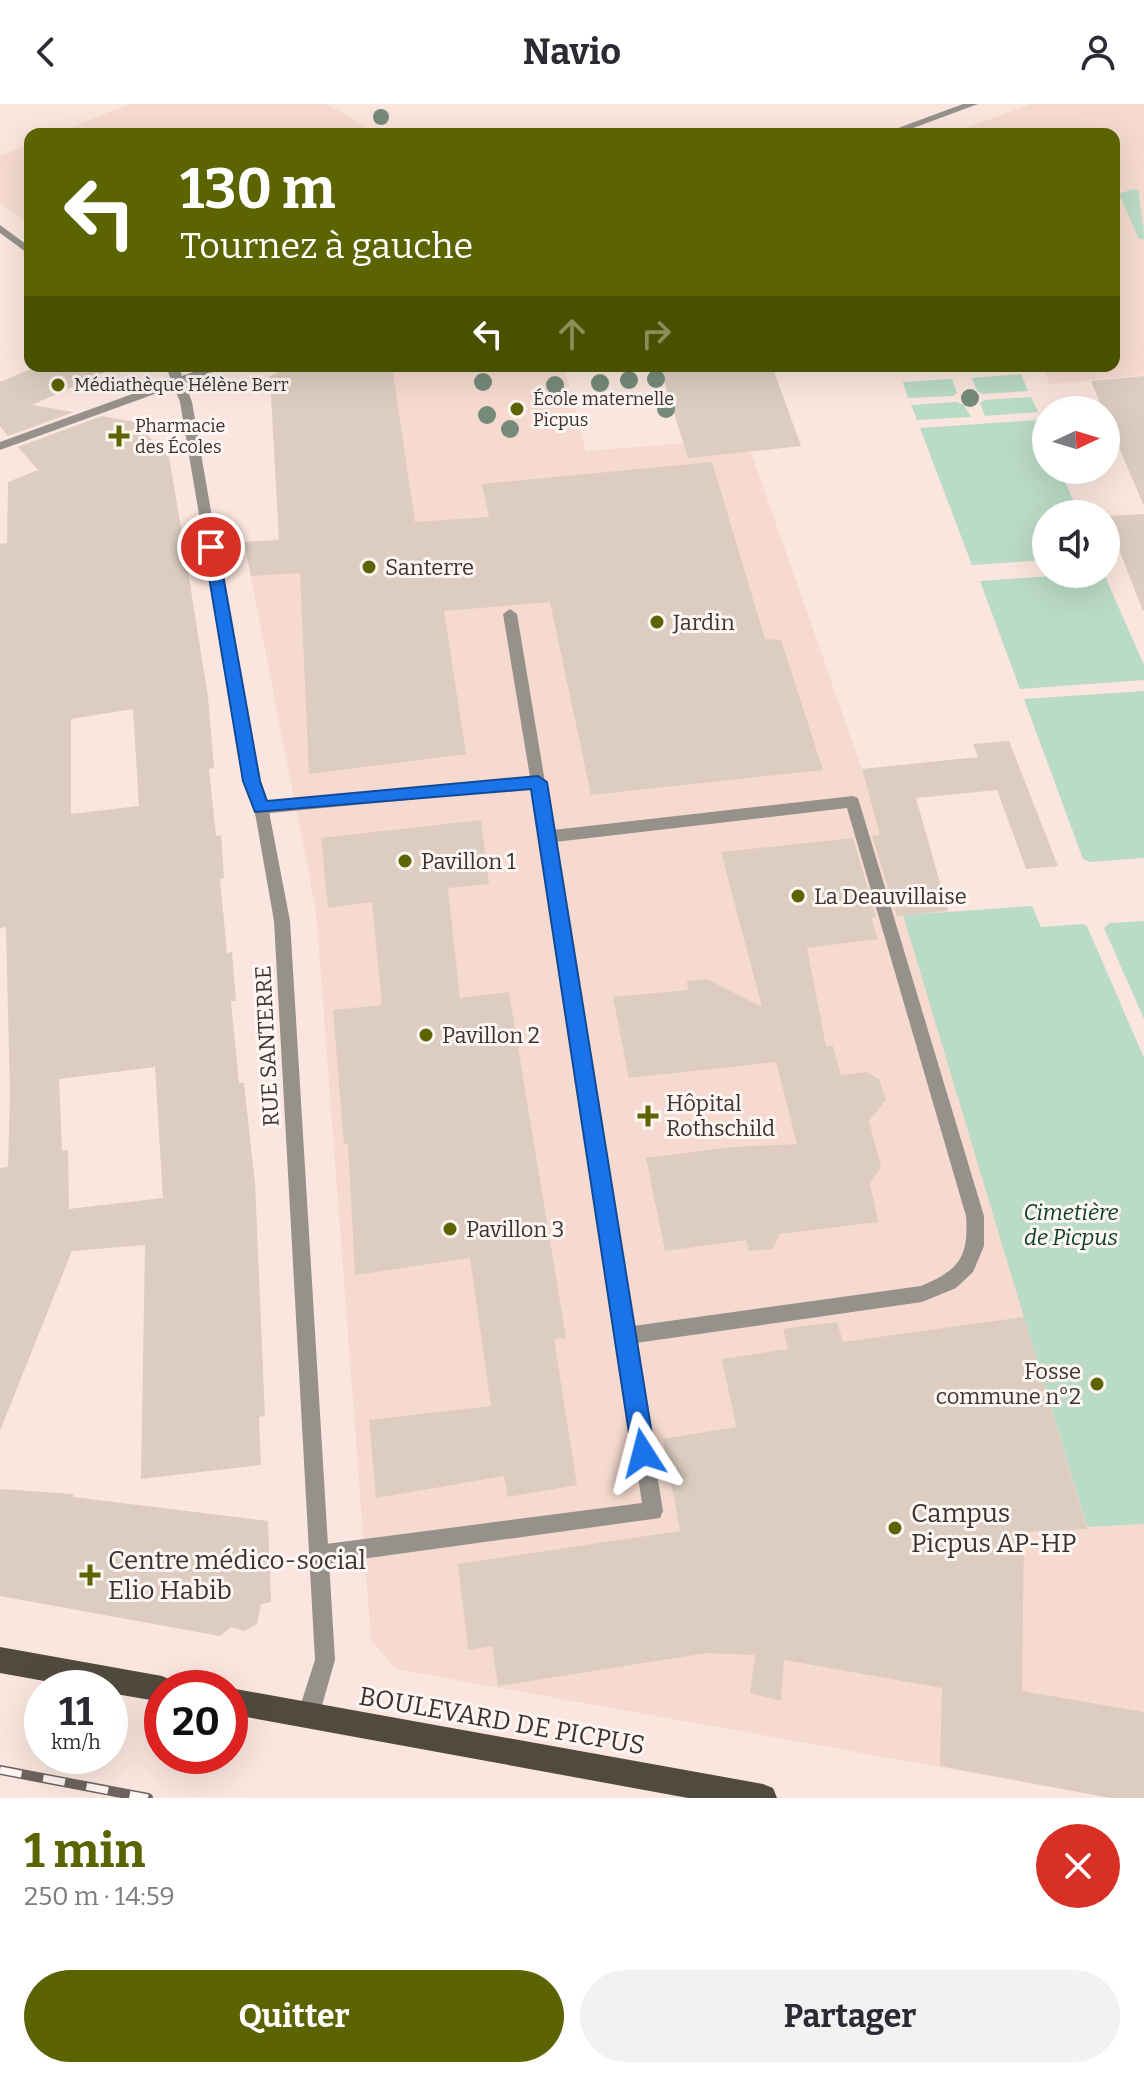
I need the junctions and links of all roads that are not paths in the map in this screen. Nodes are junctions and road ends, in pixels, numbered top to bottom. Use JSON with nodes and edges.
{"nodes":[{"id":1,"x":973,"y":104,"type":"edge"},
{"id":2,"x":904,"y":128,"type":"edge"},
{"id":3,"x":0,"y":228,"type":"edge"},
{"id":4,"x":24,"y":247,"type":"edge"},
{"id":5,"x":176,"y":374,"type":"edge"},
{"id":6,"x":0,"y":446,"type":"edge"},
{"id":7,"x":510,"y":614,"type":"dead end"},
{"id":8,"x":538,"y":782,"type":"junction"},
{"id":9,"x":261,"y":808,"type":"junction"},
{"id":10,"x":546,"y":837,"type":"junction"},
{"id":11,"x":625,"y":1336,"type":"junction"},
{"id":12,"x":318,"y":1555,"type":"junction"},
{"id":13,"x":0,"y":1660,"type":"edge"},
{"id":14,"x":144,"y":1686,"type":"edge"},
{"id":15,"x":248,"y":1704,"type":"edge"},
{"id":16,"x":308,"y":1716,"type":"junction"},
{"id":17,"x":763,"y":1798,"type":"edge"}],
"edges":[{"from":1,"to":2,"type":"street"},
{"from":3,"to":4,"type":"street"},
{"from":5,"to":6,"type":"street"},
{"from":5,"to":9,"type":"street","name":"RUE SANTERRE"},
{"from":7,"to":8,"type":"street"},
{"from":8,"to":9,"type":"street"},
{"from":8,"to":10,"type":"street"},
{"from":9,"to":12,"type":"street","name":"RUE SANTERRE"},
{"from":10,"to":11,"type":"street"},
{"from":10,"to":11,"type":"street"},
{"from":11,"to":12,"type":"street"},
{"from":12,"to":16,"type":"street","name":"RUE SANTERRE"},
{"from":13,"to":14,"type":"main road"},
{"from":15,"to":16,"type":"main road","name":"BOULEVARD DE PICPUS"},
{"from":16,"to":17,"type":"main road","name":"BOULEVARD DE PICPUS"}]}
